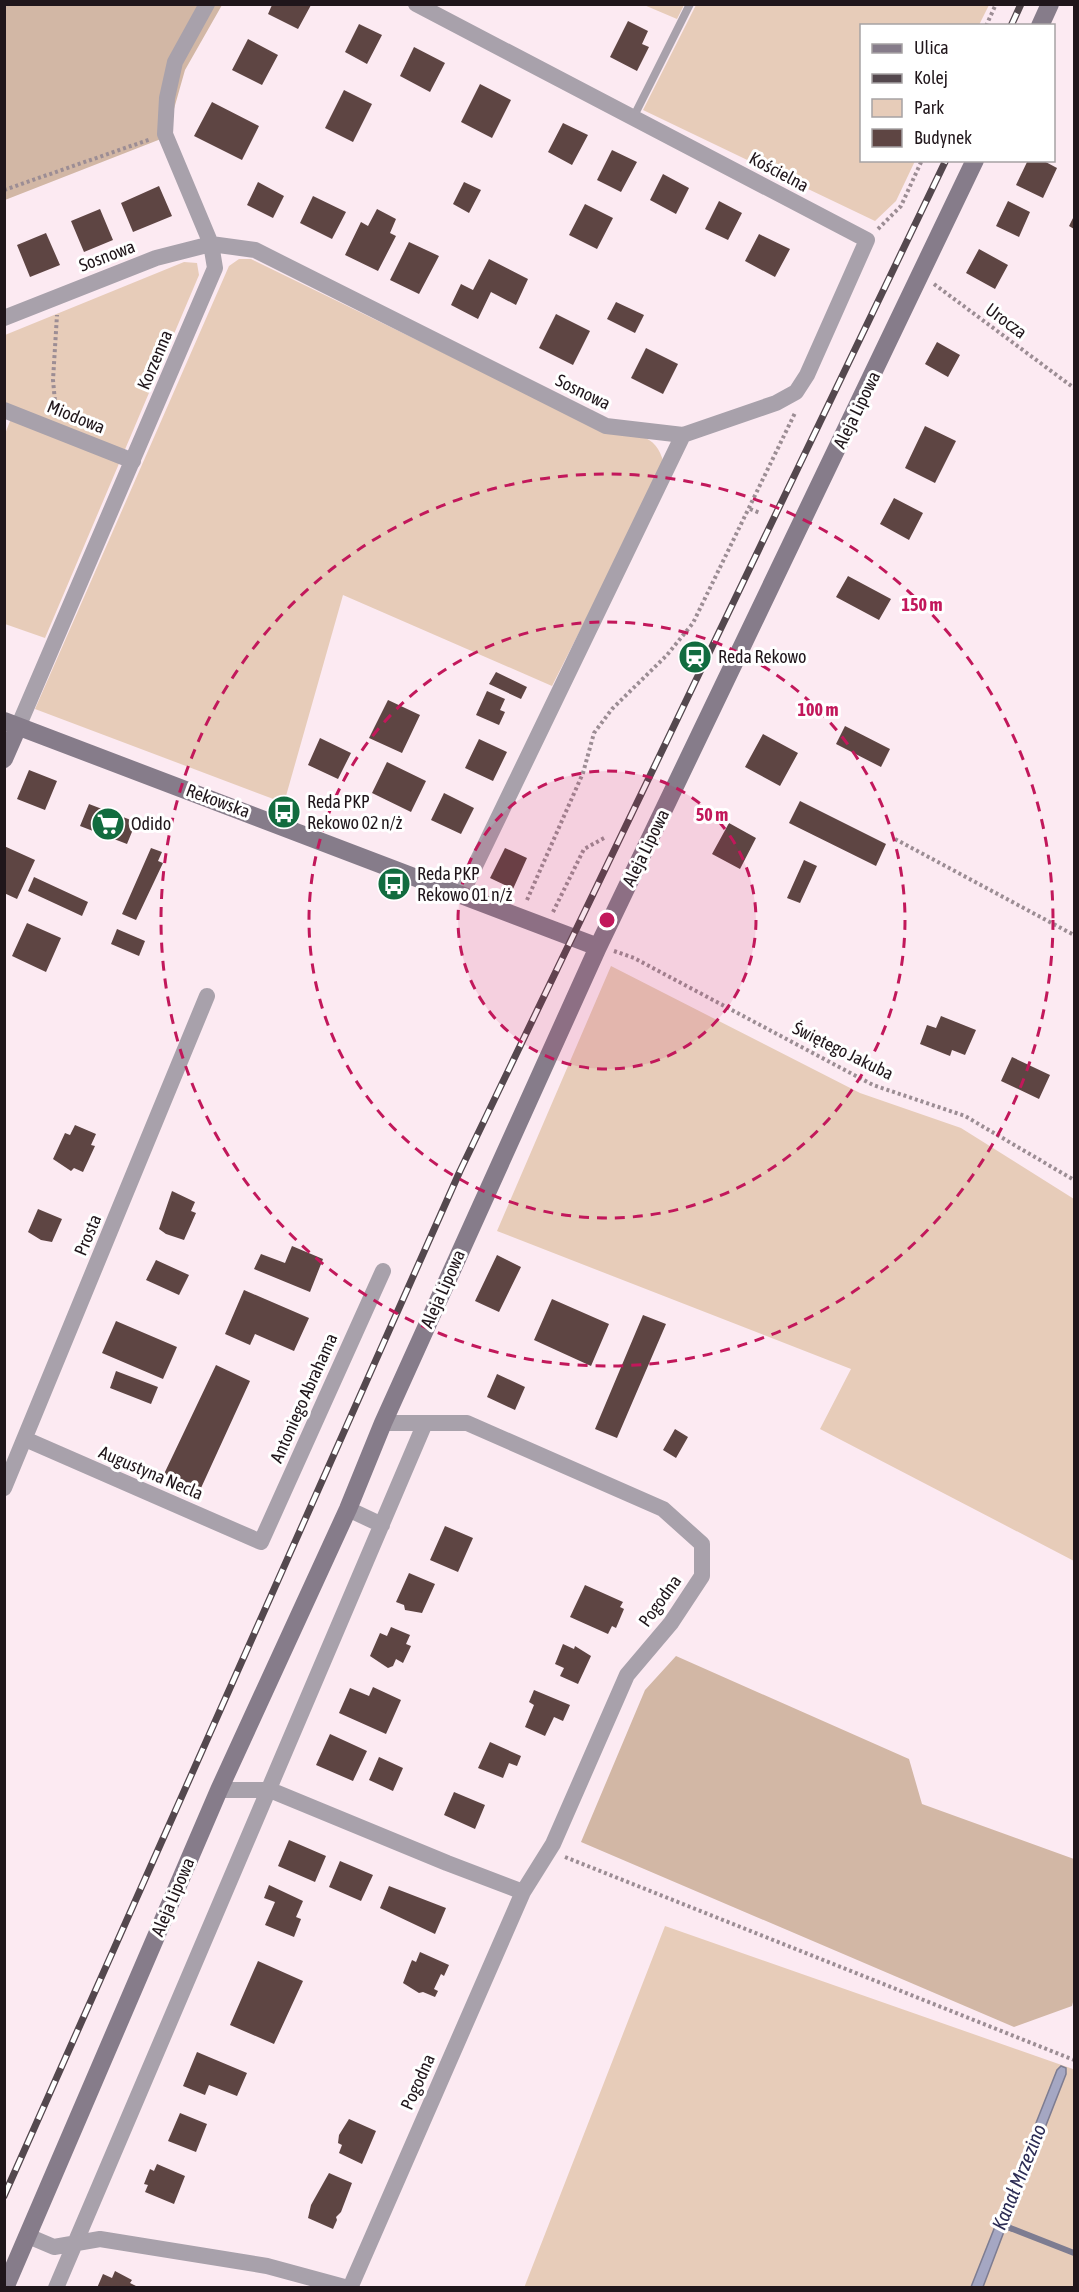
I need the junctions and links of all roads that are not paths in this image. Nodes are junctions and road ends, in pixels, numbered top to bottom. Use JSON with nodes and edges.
{"nodes":[{"id":1,"x":207,"y":4,"type":"edge"},
{"id":2,"x":690,"y":4,"type":"edge"},
{"id":3,"x":1050,"y":4,"type":"edge"},
{"id":4,"x":418,"y":5,"type":"edge"},
{"id":5,"x":1041,"y":24,"type":"edge"},
{"id":6,"x":633,"y":118,"type":"junction"},
{"id":7,"x":974,"y":162,"type":"edge"},
{"id":8,"x":211,"y":244,"type":"junction"},
{"id":9,"x":4,"y":318,"type":"edge"},
{"id":10,"x":4,"y":410,"type":"edge"},
{"id":11,"x":683,"y":435,"type":"junction"},
{"id":12,"x":133,"y":461,"type":"junction"},
{"id":13,"x":11,"y":724,"type":"edge"},
{"id":14,"x":4,"y":759,"type":"edge"},
{"id":15,"x":462,"y":893,"type":"junction"},
{"id":16,"x":598,"y":947,"type":"junction"},
{"id":17,"x":207,"y":996,"type":"dead end"},
{"id":18,"x":382,"y":1271,"type":"dead end"},
{"id":19,"x":382,"y":1423,"type":"junction"},
{"id":20,"x":425,"y":1423,"type":"junction"},
{"id":21,"x":25,"y":1439,"type":"junction"},
{"id":22,"x":4,"y":1488,"type":"edge"},
{"id":23,"x":348,"y":1509,"type":"junction"},
{"id":24,"x":382,"y":1525,"type":"junction"},
{"id":25,"x":261,"y":1542,"type":"joint"},
{"id":26,"x":219,"y":1790,"type":"junction"},
{"id":27,"x":270,"y":1790,"type":"junction"},
{"id":28,"x":523,"y":1892,"type":"junction"},
{"id":29,"x":28,"y":2235,"type":"junction"},
{"id":30,"x":78,"y":2243,"type":"junction"},
{"id":31,"x":5,"y":2288,"type":"edge"},
{"id":32,"x":57,"y":2288,"type":"edge"},
{"id":33,"x":349,"y":2288,"type":"edge"}],
"edges":[{"from":1,"to":8,"type":"street","name":"Korzenna"},
{"from":2,"to":6,"type":"lane"},
{"from":3,"to":5,"type":"street"},
{"from":4,"to":6,"type":"street","name":"Kościelna"},
{"from":6,"to":11,"type":"street","name":"Kościelna"},
{"from":7,"to":16,"type":"street","name":"Aleja Lipowa"},
{"from":8,"to":9,"type":"street","name":"Sosnowa"},
{"from":8,"to":11,"type":"street","name":"Sosnowa"},
{"from":8,"to":12,"type":"street","name":"Korzenna"},
{"from":10,"to":12,"type":"street","name":"Miodowa"},
{"from":11,"to":15,"type":"street"},
{"from":12,"to":13,"type":"street","name":"Korzenna"},
{"from":13,"to":14,"type":"street"},
{"from":13,"to":15,"type":"street","name":"Rekowska"},
{"from":15,"to":16,"type":"street","name":"Rekowska"},
{"from":16,"to":19,"type":"street","name":"Aleja Lipowa"},
{"from":17,"to":21,"type":"street","name":"Prosta"},
{"from":18,"to":25,"type":"street","name":"Antoniego Abrahama"},
{"from":19,"to":20,"type":"street","name":"Pogodna"},
{"from":19,"to":23,"type":"street","name":"Aleja Lipowa"},
{"from":20,"to":24,"type":"street"},
{"from":20,"to":28,"type":"street","name":"Pogodna"},
{"from":21,"to":22,"type":"street","name":"Prosta"},
{"from":21,"to":25,"type":"street","name":"Augustyna Necla"},
{"from":23,"to":24,"type":"street"},
{"from":23,"to":26,"type":"street","name":"Aleja Lipowa"},
{"from":24,"to":27,"type":"street"},
{"from":26,"to":27,"type":"street"},
{"from":26,"to":29,"type":"street","name":"Aleja Lipowa"},
{"from":27,"to":28,"type":"street"},
{"from":27,"to":30,"type":"street"},
{"from":28,"to":33,"type":"street","name":"Pogodna"},
{"from":29,"to":30,"type":"street","name":"Pogodna"},
{"from":29,"to":31,"type":"street","name":"Aleja Lipowa"},
{"from":30,"to":32,"type":"street"},
{"from":30,"to":33,"type":"street","name":"Pogodna"}]}
